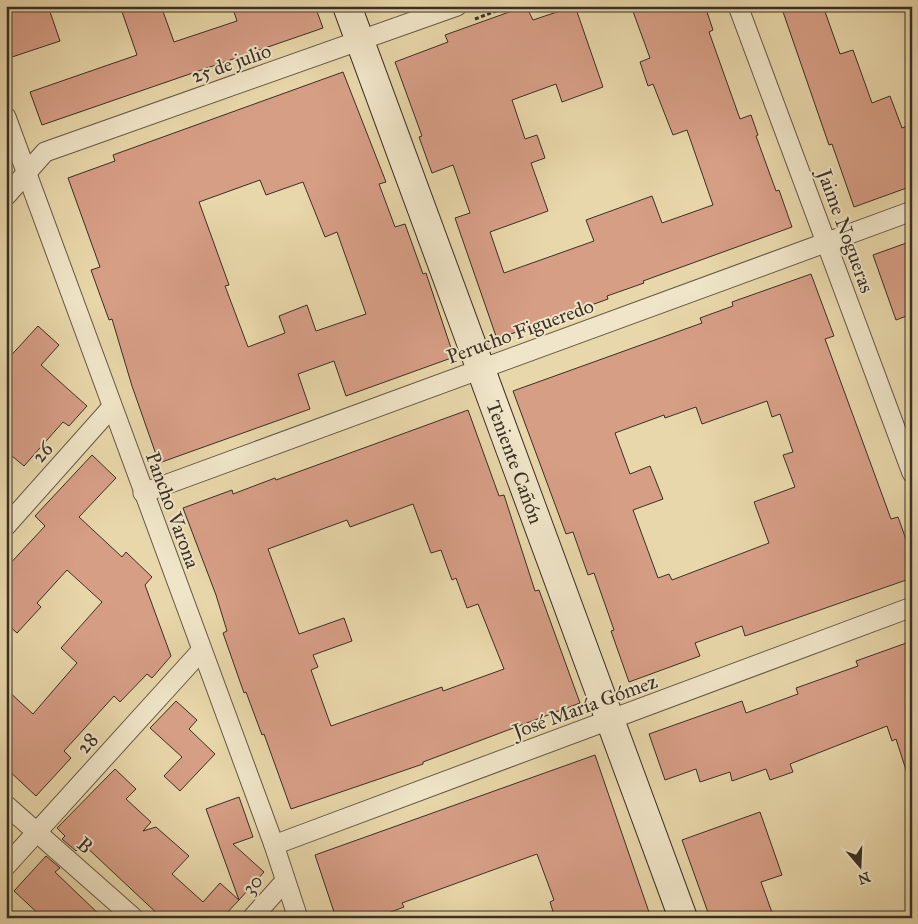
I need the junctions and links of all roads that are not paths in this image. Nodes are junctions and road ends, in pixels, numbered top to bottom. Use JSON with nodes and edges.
{"nodes":[{"id":1,"x":347,"y":6,"type":"edge"},
{"id":2,"x":457,"y":6,"type":"edge"},
{"id":3,"x":738,"y":6,"type":"edge"},
{"id":4,"x":360,"y":41,"type":"junction"},
{"id":5,"x":6,"y":117,"type":"edge"},
{"id":6,"x":28,"y":172,"type":"junction"},
{"id":7,"x":6,"y":196,"type":"edge"},
{"id":8,"x":912,"y":211,"type":"edge"},
{"id":9,"x":826,"y":242,"type":"junction"},
{"id":10,"x":481,"y":369,"type":"junction"},
{"id":11,"x":112,"y":407,"type":"junction"},
{"id":12,"x":912,"y":472,"type":"edge"},
{"id":13,"x":143,"y":493,"type":"junction"},
{"id":14,"x":6,"y":526,"type":"edge"},
{"id":15,"x":912,"y":607,"type":"edge"},
{"id":16,"x":202,"y":651,"type":"junction"},
{"id":17,"x":611,"y":721,"type":"junction"},
{"id":18,"x":6,"y":805,"type":"edge"},
{"id":19,"x":36,"y":832,"type":"junction"},
{"id":20,"x":274,"y":845,"type":"junction"},
{"id":21,"x":6,"y":866,"type":"edge"},
{"id":22,"x":285,"y":881,"type":"junction"},
{"id":23,"x":134,"y":918,"type":"edge"},
{"id":24,"x":252,"y":918,"type":"edge"},
{"id":25,"x":298,"y":918,"type":"edge"},
{"id":26,"x":683,"y":918,"type":"edge"}],
"edges":[{"from":1,"to":4,"type":"street","name":"Teniente Cañón"},
{"from":2,"to":4,"type":"street","name":"25 de julio"},
{"from":3,"to":9,"type":"street","name":"Jaime Nogueras"},
{"from":4,"to":6,"type":"street","name":"25 de julio"},
{"from":4,"to":10,"type":"street","name":"Teniente Cañón"},
{"from":5,"to":6,"type":"street","name":"Pancho Varona"},
{"from":6,"to":7,"type":"street","name":"25 de julio"},
{"from":6,"to":11,"type":"street","name":"Pancho Varona"},
{"from":8,"to":9,"type":"street","name":"Perucho Figueredo"},
{"from":9,"to":10,"type":"street","name":"Perucho Figueredo"},
{"from":9,"to":12,"type":"street","name":"Jaime Nogueras"},
{"from":10,"to":13,"type":"street","name":"Perucho Figueredo"},
{"from":10,"to":17,"type":"street","name":"Teniente Cañón"},
{"from":11,"to":13,"type":"street","name":"Pancho Varona"},
{"from":11,"to":14,"type":"street","name":"26"},
{"from":13,"to":16,"type":"street","name":"Pancho Varona"},
{"from":15,"to":17,"type":"street","name":"José María Gómez"},
{"from":16,"to":19,"type":"street","name":"28"},
{"from":16,"to":20,"type":"street","name":"Pancho Varona"},
{"from":17,"to":20,"type":"street","name":"José María Gómez"},
{"from":17,"to":26,"type":"street","name":"Teniente Cañón"},
{"from":18,"to":19,"type":"street","name":"B"},
{"from":19,"to":21,"type":"street","name":"28"},
{"from":19,"to":23,"type":"street","name":"B"},
{"from":20,"to":22,"type":"street","name":"Pancho Varona"},
{"from":22,"to":24,"type":"street","name":"30"},
{"from":22,"to":25,"type":"street","name":"Pancho Varona"}]}
